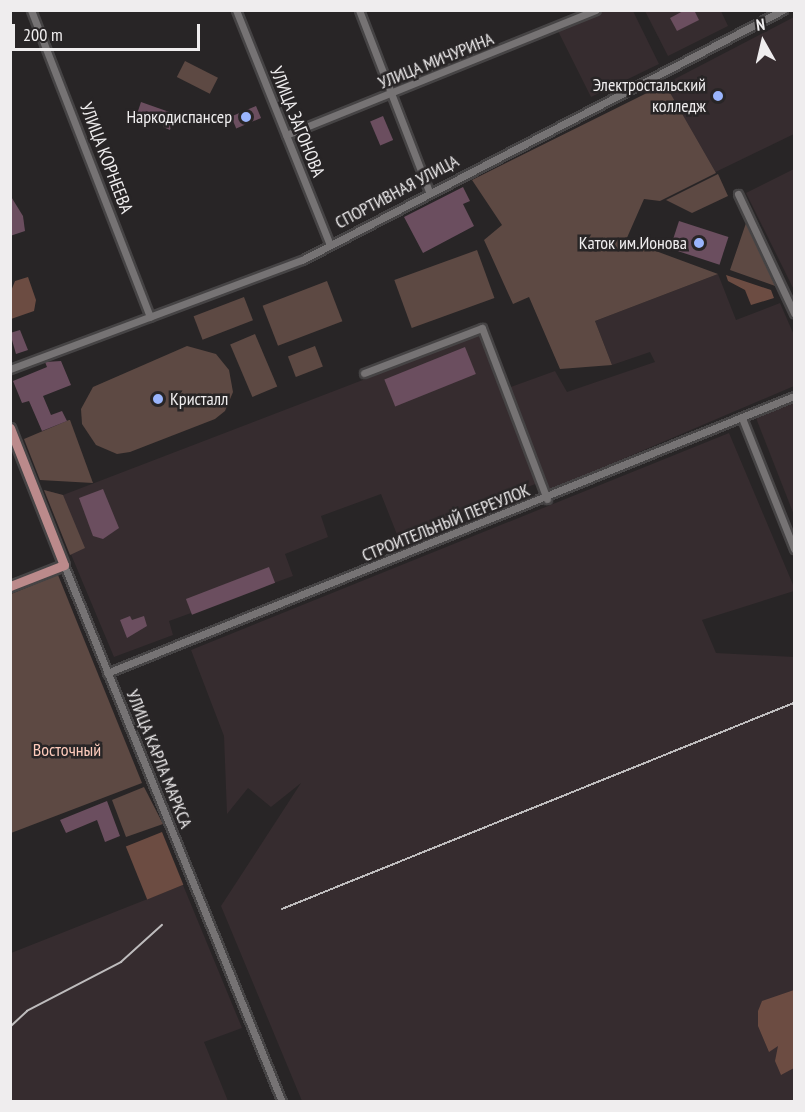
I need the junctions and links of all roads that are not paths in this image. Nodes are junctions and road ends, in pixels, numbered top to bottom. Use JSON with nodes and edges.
{"nodes":[{"id":1,"x":31,"y":10,"type":"edge"},
{"id":2,"x":236,"y":10,"type":"edge"},
{"id":3,"x":358,"y":10,"type":"edge"},
{"id":4,"x":596,"y":10,"type":"edge"},
{"id":5,"x":783,"y":10,"type":"edge"},
{"id":6,"x":392,"y":95,"type":"junction"},
{"id":7,"x":285,"y":135,"type":"junction"},
{"id":8,"x":429,"y":191,"type":"junction"},
{"id":9,"x":738,"y":194,"type":"dead end"},
{"id":10,"x":330,"y":245,"type":"junction"},
{"id":11,"x":795,"y":313,"type":"edge"},
{"id":12,"x":150,"y":317,"type":"junction"},
{"id":13,"x":10,"y":369,"type":"edge"},
{"id":14,"x":364,"y":373,"type":"dead end"},
{"id":15,"x":795,"y":396,"type":"edge"},
{"id":16,"x":742,"y":418,"type":"junction"},
{"id":17,"x":10,"y":428,"type":"edge"},
{"id":18,"x":547,"y":499,"type":"junction"},
{"id":19,"x":795,"y":549,"type":"edge"},
{"id":20,"x":64,"y":565,"type":"junction"},
{"id":21,"x":10,"y":586,"type":"edge"},
{"id":22,"x":107,"y":672,"type":"junction"},
{"id":23,"x":282,"y":1101,"type":"edge"}],
"edges":[{"from":1,"to":12,"type":"street","name":"УЛИЦА КОРНЕЕВА"},
{"from":2,"to":7,"type":"street","name":"УЛИЦА ЗАГОНОВА"},
{"from":3,"to":6,"type":"street"},
{"from":4,"to":6,"type":"street","name":"УЛИЦА МИЧУРИНА"},
{"from":5,"to":8,"type":"street","name":"СПОРТИВНАЯ УЛИЦА"},
{"from":6,"to":7,"type":"street","name":"УЛИЦА МИЧУРИНА"},
{"from":6,"to":8,"type":"street"},
{"from":7,"to":10,"type":"street","name":"УЛИЦА ЗАГОНОВА"},
{"from":8,"to":10,"type":"street","name":"СПОРТИВНАЯ УЛИЦА"},
{"from":9,"to":11,"type":"street"},
{"from":10,"to":12,"type":"street","name":"СПОРТИВНАЯ УЛИЦА"},
{"from":12,"to":13,"type":"street","name":"СПОРТИВНАЯ УЛИЦА"},
{"from":14,"to":18,"type":"street"},
{"from":15,"to":16,"type":"street","name":"СТРОИТЕЛЬНЫЙ ПЕРЕУЛОК"},
{"from":16,"to":18,"type":"street","name":"СТРОИТЕЛЬНЫЙ ПЕРЕУЛОК"},
{"from":16,"to":19,"type":"street"},
{"from":17,"to":20,"type":"main road","name":"УЛИЦА КАРЛА МАРКСА"},
{"from":18,"to":22,"type":"street","name":"СТРОИТЕЛЬНЫЙ ПЕРЕУЛОК"},
{"from":20,"to":21,"type":"main road"},
{"from":20,"to":22,"type":"street","name":"УЛИЦА КАРЛА МАРКСА"},
{"from":22,"to":23,"type":"street","name":"УЛИЦА КАРЛА МАРКСА"}]}
